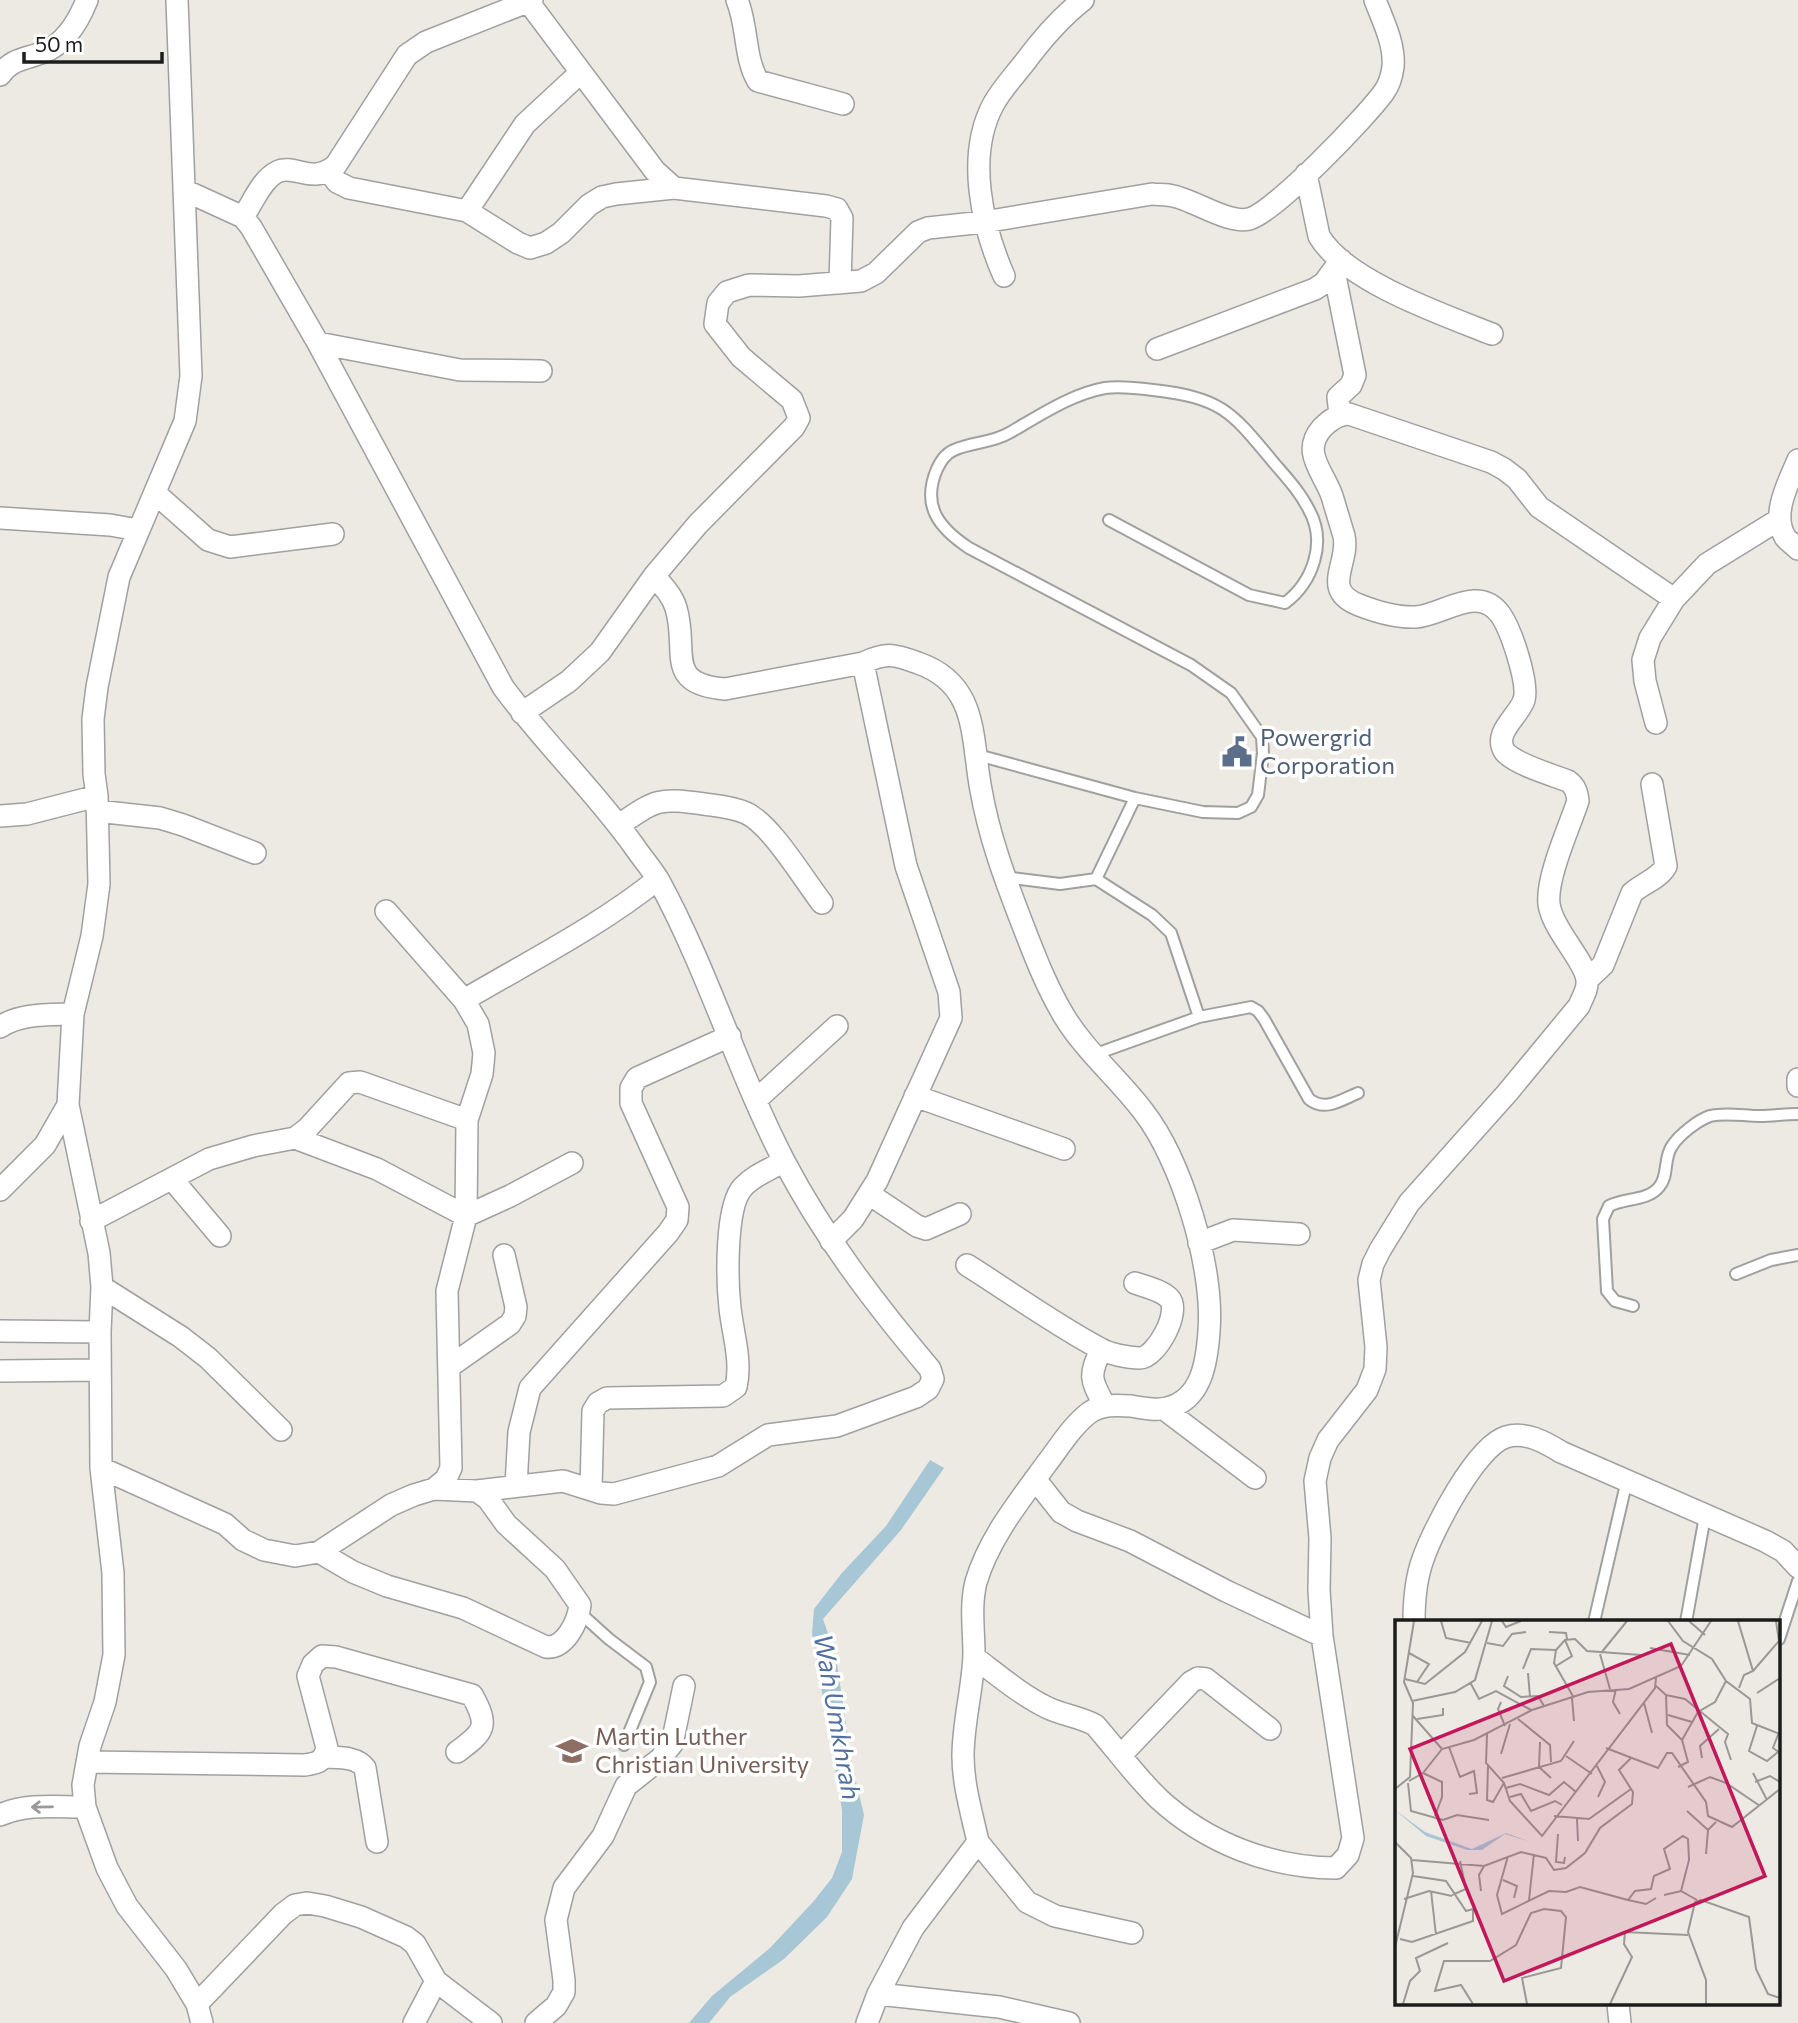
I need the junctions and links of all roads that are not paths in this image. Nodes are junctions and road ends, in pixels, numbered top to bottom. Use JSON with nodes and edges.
{"nodes":[{"id":1,"x":87,"y":0,"type":"edge"},
{"id":2,"x":177,"y":0,"type":"edge"},
{"id":3,"x":737,"y":0,"type":"edge"},
{"id":4,"x":1083,"y":0,"type":"edge"},
{"id":5,"x":1376,"y":0,"type":"edge"},
{"id":6,"x":529,"y":1,"type":"edge"},
{"id":7,"x":580,"y":73,"type":"junction"},
{"id":8,"x":0,"y":75,"type":"edge"},
{"id":9,"x":842,"y":104,"type":"dead end"},
{"id":10,"x":329,"y":171,"type":"junction"},
{"id":11,"x":1306,"y":174,"type":"junction"},
{"id":12,"x":674,"y":188,"type":"junction"},
{"id":13,"x":184,"y":190,"type":"junction"},
{"id":14,"x":467,"y":211,"type":"junction"},
{"id":15,"x":243,"y":217,"type":"junction"},
{"id":16,"x":984,"y":222,"type":"junction"},
{"id":17,"x":1337,"y":266,"type":"junction"},
{"id":18,"x":1004,"y":276,"type":"dead end"},
{"id":19,"x":840,"y":283,"type":"junction"},
{"id":20,"x":1492,"y":334,"type":"dead end"},
{"id":21,"x":318,"y":343,"type":"junction"},
{"id":22,"x":1157,"y":349,"type":"dead end"},
{"id":23,"x":541,"y":371,"type":"dead end"},
{"id":24,"x":1340,"y":414,"type":"junction"},
{"id":25,"x":1798,"y":460,"type":"edge"},
{"id":26,"x":155,"y":493,"type":"junction"},
{"id":27,"x":0,"y":518,"type":"edge"},
{"id":28,"x":1780,"y":519,"type":"junction"},
{"id":29,"x":1109,"y":520,"type":"dead end"},
{"id":30,"x":138,"y":530,"type":"junction"},
{"id":31,"x":333,"y":534,"type":"dead end"},
{"id":32,"x":1798,"y":549,"type":"edge"},
{"id":33,"x":654,"y":576,"type":"junction"},
{"id":34,"x":1674,"y":599,"type":"junction"},
{"id":35,"x":863,"y":663,"type":"junction"},
{"id":36,"x":522,"y":713,"type":"junction"},
{"id":37,"x":1656,"y":723,"type":"dead end"},
{"id":38,"x":974,"y":754,"type":"junction"},
{"id":39,"x":1652,"y":785,"type":"dead end"},
{"id":40,"x":1135,"y":798,"type":"junction"},
{"id":41,"x":97,"y":803,"type":"junction"},
{"id":42,"x":0,"y":816,"type":"edge"},
{"id":43,"x":619,"y":824,"type":"junction"},
{"id":44,"x":255,"y":853,"type":"dead end"},
{"id":45,"x":1004,"y":877,"type":"junction"},
{"id":46,"x":1096,"y":879,"type":"junction"},
{"id":47,"x":658,"y":880,"type":"junction"},
{"id":48,"x":822,"y":903,"type":"dead end"},
{"id":49,"x":386,"y":911,"type":"dead end"},
{"id":50,"x":1588,"y":979,"type":"junction"},
{"id":51,"x":464,"y":1000,"type":"junction"},
{"id":52,"x":73,"y":1014,"type":"junction"},
{"id":53,"x":1199,"y":1017,"type":"junction"},
{"id":54,"x":837,"y":1026,"type":"dead end"},
{"id":55,"x":0,"y":1027,"type":"edge"},
{"id":56,"x":730,"y":1036,"type":"junction"},
{"id":57,"x":1092,"y":1055,"type":"junction"},
{"id":58,"x":1798,"y":1079,"type":"edge"},
{"id":59,"x":1798,"y":1086,"type":"edge"},
{"id":60,"x":1358,"y":1093,"type":"dead end"},
{"id":61,"x":915,"y":1096,"type":"junction"},
{"id":62,"x":757,"y":1100,"type":"junction"},
{"id":63,"x":68,"y":1105,"type":"junction"},
{"id":64,"x":1798,"y":1114,"type":"edge"},
{"id":65,"x":467,"y":1120,"type":"junction"},
{"id":66,"x":296,"y":1138,"type":"junction"},
{"id":67,"x":1064,"y":1149,"type":"dead end"},
{"id":68,"x":785,"y":1161,"type":"junction"},
{"id":69,"x":572,"y":1163,"type":"dead end"},
{"id":70,"x":172,"y":1179,"type":"junction"},
{"id":71,"x":0,"y":1190,"type":"edge"},
{"id":72,"x":869,"y":1195,"type":"junction"},
{"id":73,"x":960,"y":1214,"type":"dead end"},
{"id":74,"x":466,"y":1216,"type":"junction"},
{"id":75,"x":91,"y":1221,"type":"junction"},
{"id":76,"x":1299,"y":1234,"type":"dead end"},
{"id":77,"x":220,"y":1236,"type":"dead end"},
{"id":78,"x":831,"y":1241,"type":"junction"},
{"id":79,"x":1199,"y":1243,"type":"junction"},
{"id":80,"x":504,"y":1255,"type":"dead end"},
{"id":81,"x":1798,"y":1255,"type":"edge"},
{"id":82,"x":967,"y":1265,"type":"dead end"},
{"id":83,"x":1736,"y":1274,"type":"dead end"},
{"id":84,"x":1135,"y":1283,"type":"dead end"},
{"id":85,"x":102,"y":1287,"type":"junction"},
{"id":86,"x":1633,"y":1306,"type":"dead end"},
{"id":87,"x":0,"y":1331,"type":"edge"},
{"id":88,"x":100,"y":1332,"type":"junction"},
{"id":89,"x":1101,"y":1350,"type":"junction"},
{"id":90,"x":449,"y":1367,"type":"junction"},
{"id":91,"x":100,"y":1370,"type":"junction"},
{"id":92,"x":0,"y":1371,"type":"edge"},
{"id":93,"x":1105,"y":1405,"type":"junction"},
{"id":94,"x":1164,"y":1409,"type":"junction"},
{"id":95,"x":281,"y":1430,"type":"dead end"},
{"id":96,"x":101,"y":1468,"type":"junction"},
{"id":97,"x":1255,"y":1478,"type":"dead end"},
{"id":98,"x":1035,"y":1479,"type":"junction"},
{"id":99,"x":1627,"y":1480,"type":"junction"},
{"id":100,"x":516,"y":1486,"type":"junction"},
{"id":101,"x":434,"y":1489,"type":"junction"},
{"id":102,"x":591,"y":1489,"type":"junction"},
{"id":103,"x":477,"y":1491,"type":"junction"},
{"id":104,"x":1705,"y":1516,"type":"junction"},
{"id":105,"x":319,"y":1552,"type":"junction"},
{"id":106,"x":1798,"y":1567,"type":"edge"},
{"id":107,"x":1798,"y":1581,"type":"edge"},
{"id":108,"x":579,"y":1612,"type":"junction"},
{"id":109,"x":1414,"y":1620,"type":"edge"},
{"id":110,"x":1594,"y":1620,"type":"edge"},
{"id":111,"x":1686,"y":1620,"type":"edge"},
{"id":112,"x":1322,"y":1636,"type":"junction"},
{"id":113,"x":1780,"y":1636,"type":"edge"},
{"id":114,"x":974,"y":1657,"type":"junction"},
{"id":115,"x":684,"y":1686,"type":"dead end"},
{"id":116,"x":1270,"y":1729,"type":"dead end"},
{"id":117,"x":624,"y":1745,"type":"dead end"},
{"id":118,"x":457,"y":1752,"type":"dead end"},
{"id":119,"x":1122,"y":1754,"type":"junction"},
{"id":120,"x":324,"y":1757,"type":"junction"},
{"id":121,"x":87,"y":1762,"type":"junction"},
{"id":122,"x":85,"y":1807,"type":"junction"},
{"id":123,"x":0,"y":1815,"type":"edge"},
{"id":124,"x":377,"y":1842,"type":"dead end"},
{"id":125,"x":978,"y":1842,"type":"junction"},
{"id":126,"x":1132,"y":1933,"type":"dead end"},
{"id":127,"x":436,"y":1981,"type":"junction"},
{"id":128,"x":877,"y":1994,"type":"junction"},
{"id":129,"x":200,"y":2013,"type":"edge"},
{"id":130,"x":414,"y":2023,"type":"edge"},
{"id":131,"x":491,"y":2023,"type":"edge"},
{"id":132,"x":536,"y":2023,"type":"edge"},
{"id":133,"x":867,"y":2023,"type":"edge"},
{"id":134,"x":1069,"y":2023,"type":"edge"}],
"edges":[{"from":1,"to":8,"type":"street"},
{"from":2,"to":13,"type":"street"},
{"from":3,"to":9,"type":"street"},
{"from":4,"to":16,"type":"street"},
{"from":5,"to":11,"type":"street"},
{"from":6,"to":7,"type":"street"},
{"from":6,"to":10,"type":"street"},
{"from":7,"to":12,"type":"street"},
{"from":7,"to":14,"type":"street"},
{"from":10,"to":14,"type":"street"},
{"from":10,"to":15,"type":"street"},
{"from":11,"to":16,"type":"street"},
{"from":11,"to":17,"type":"street"},
{"from":12,"to":14,"type":"street"},
{"from":12,"to":19,"type":"street"},
{"from":13,"to":15,"type":"street"},
{"from":13,"to":26,"type":"street"},
{"from":15,"to":21,"type":"street"},
{"from":16,"to":18,"type":"street"},
{"from":16,"to":19,"type":"street"},
{"from":17,"to":20,"type":"street"},
{"from":17,"to":22,"type":"street"},
{"from":17,"to":24,"type":"street"},
{"from":19,"to":33,"type":"street"},
{"from":21,"to":23,"type":"street"},
{"from":21,"to":36,"type":"street"},
{"from":24,"to":34,"type":"street"},
{"from":24,"to":50,"type":"street"},
{"from":25,"to":28,"type":"street"},
{"from":26,"to":30,"type":"street"},
{"from":26,"to":31,"type":"street"},
{"from":27,"to":30,"type":"street"},
{"from":28,"to":32,"type":"street"},
{"from":28,"to":34,"type":"street"},
{"from":29,"to":40,"type":"lane"},
{"from":30,"to":41,"type":"street"},
{"from":33,"to":35,"type":"street"},
{"from":33,"to":36,"type":"street"},
{"from":34,"to":37,"type":"street"},
{"from":35,"to":38,"type":"street"},
{"from":35,"to":61,"type":"street"},
{"from":36,"to":43,"type":"street"},
{"from":38,"to":40,"type":"lane"},
{"from":38,"to":45,"type":"street"},
{"from":39,"to":50,"type":"street"},
{"from":40,"to":46,"type":"lane"},
{"from":41,"to":42,"type":"street"},
{"from":41,"to":44,"type":"street"},
{"from":41,"to":52,"type":"street"},
{"from":43,"to":47,"type":"street"},
{"from":43,"to":48,"type":"street"},
{"from":45,"to":46,"type":"lane"},
{"from":45,"to":57,"type":"street"},
{"from":46,"to":53,"type":"lane"},
{"from":47,"to":51,"type":"street"},
{"from":47,"to":56,"type":"street"},
{"from":49,"to":51,"type":"street"},
{"from":50,"to":112,"type":"street"},
{"from":51,"to":65,"type":"street"},
{"from":52,"to":55,"type":"street"},
{"from":52,"to":63,"type":"street"},
{"from":53,"to":57,"type":"lane"},
{"from":53,"to":60,"type":"lane"},
{"from":54,"to":62,"type":"street"},
{"from":56,"to":62,"type":"street"},
{"from":56,"to":100,"type":"street"},
{"from":57,"to":79,"type":"street"},
{"from":58,"to":59,"type":"street"},
{"from":61,"to":67,"type":"street"},
{"from":61,"to":72,"type":"street"},
{"from":62,"to":68,"type":"street"},
{"from":63,"to":71,"type":"street"},
{"from":63,"to":75,"type":"street"},
{"from":64,"to":86,"type":"lane"},
{"from":65,"to":66,"type":"street"},
{"from":65,"to":74,"type":"street"},
{"from":66,"to":70,"type":"street"},
{"from":66,"to":74,"type":"street"},
{"from":68,"to":78,"type":"street"},
{"from":68,"to":102,"type":"street"},
{"from":69,"to":74,"type":"street"},
{"from":70,"to":75,"type":"street"},
{"from":70,"to":77,"type":"street"},
{"from":72,"to":73,"type":"street"},
{"from":72,"to":78,"type":"street"},
{"from":74,"to":90,"type":"street"},
{"from":75,"to":85,"type":"street"},
{"from":76,"to":79,"type":"street"},
{"from":78,"to":102,"type":"street"},
{"from":79,"to":94,"type":"street"},
{"from":80,"to":90,"type":"street"},
{"from":81,"to":83,"type":"lane"},
{"from":82,"to":89,"type":"street"},
{"from":84,"to":89,"type":"street"},
{"from":85,"to":88,"type":"street"},
{"from":85,"to":95,"type":"street"},
{"from":87,"to":88,"type":"street"},
{"from":88,"to":91,"type":"street"},
{"from":89,"to":93,"type":"street"},
{"from":90,"to":101,"type":"street"},
{"from":91,"to":92,"type":"street"},
{"from":91,"to":96,"type":"street"},
{"from":93,"to":94,"type":"street"},
{"from":93,"to":98,"type":"street"},
{"from":94,"to":97,"type":"street"},
{"from":96,"to":105,"type":"street"},
{"from":96,"to":121,"type":"street"},
{"from":98,"to":112,"type":"street"},
{"from":98,"to":114,"type":"street"},
{"from":99,"to":104,"type":"street"},
{"from":99,"to":109,"type":"street"},
{"from":99,"to":110,"type":"lane"},
{"from":100,"to":102,"type":"street"},
{"from":100,"to":103,"type":"street"},
{"from":101,"to":103,"type":"street"},
{"from":101,"to":105,"type":"street"},
{"from":103,"to":108,"type":"street"},
{"from":104,"to":106,"type":"street"},
{"from":104,"to":111,"type":"lane"},
{"from":105,"to":108,"type":"street"},
{"from":107,"to":113,"type":"lane"},
{"from":108,"to":117,"type":"lane"},
{"from":112,"to":119,"type":"street"},
{"from":114,"to":119,"type":"street"},
{"from":114,"to":125,"type":"street"},
{"from":115,"to":132,"type":"street"},
{"from":116,"to":119,"type":"street"},
{"from":118,"to":120,"type":"street"},
{"from":120,"to":121,"type":"street"},
{"from":120,"to":124,"type":"street"},
{"from":121,"to":122,"type":"street"},
{"from":122,"to":123,"type":"street","one_way":true},
{"from":122,"to":129,"type":"street"},
{"from":125,"to":126,"type":"street"},
{"from":125,"to":128,"type":"street"},
{"from":127,"to":129,"type":"street"},
{"from":127,"to":130,"type":"street"},
{"from":127,"to":131,"type":"street"},
{"from":128,"to":133,"type":"street"},
{"from":128,"to":134,"type":"street"}]}
